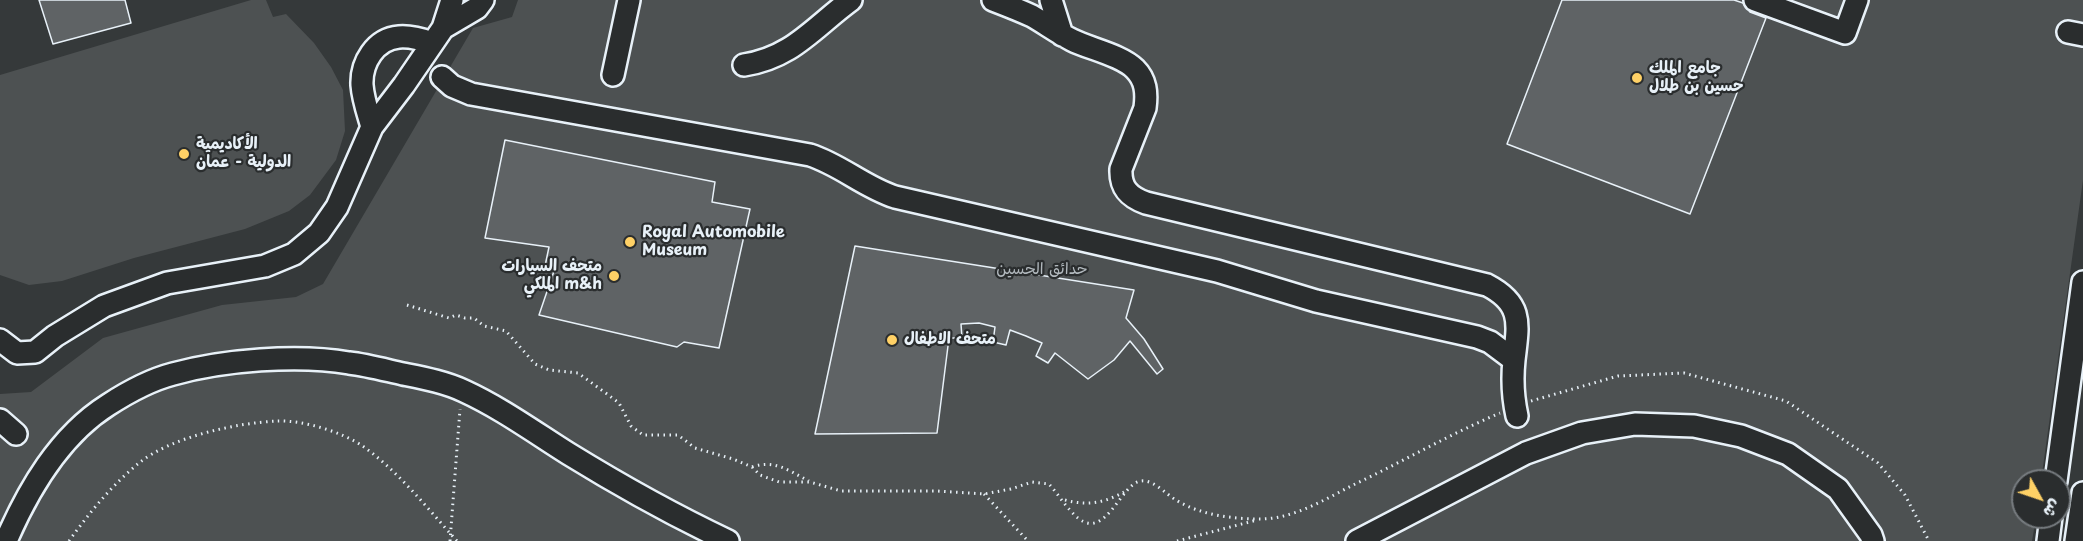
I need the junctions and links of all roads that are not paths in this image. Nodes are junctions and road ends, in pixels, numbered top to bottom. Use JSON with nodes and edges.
{"nodes":[{"id":1,"x":452,"y":0,"type":"edge"},
{"id":2,"x":483,"y":0,"type":"edge"},
{"id":3,"x":629,"y":0,"type":"edge"},
{"id":4,"x":851,"y":0,"type":"edge"},
{"id":5,"x":993,"y":0,"type":"edge"},
{"id":6,"x":1051,"y":0,"type":"edge"},
{"id":7,"x":1755,"y":0,"type":"edge"},
{"id":8,"x":1857,"y":0,"type":"edge"},
{"id":9,"x":437,"y":35,"type":"junction"},
{"id":10,"x":1062,"y":35,"type":"junction"},
{"id":11,"x":744,"y":65,"type":"dead end"},
{"id":12,"x":613,"y":75,"type":"dead end"},
{"id":13,"x":442,"y":77,"type":"dead end"},
{"id":14,"x":372,"y":127,"type":"junction"},
{"id":15,"x":2083,"y":282,"type":"edge"},
{"id":16,"x":0,"y":340,"type":"edge"},
{"id":17,"x":1514,"y":360,"type":"junction"},
{"id":18,"x":2077,"y":368,"type":"edge"},
{"id":19,"x":1516,"y":411,"type":"road end"},
{"id":20,"x":0,"y":420,"type":"edge"},
{"id":21,"x":16,"y":434,"type":"dead end"},
{"id":22,"x":2058,"y":469,"type":"edge"},
{"id":23,"x":2083,"y":493,"type":"edge"},
{"id":24,"x":6,"y":541,"type":"edge"},
{"id":25,"x":728,"y":541,"type":"edge"},
{"id":26,"x":1357,"y":541,"type":"edge"},
{"id":27,"x":1873,"y":541,"type":"edge"},
{"id":28,"x":2076,"y":541,"type":"edge"}],
"edges":[{"from":1,"to":9,"type":"street"},
{"from":2,"to":9,"type":"street"},
{"from":3,"to":12,"type":"street"},
{"from":4,"to":11,"type":"street"},
{"from":5,"to":10,"type":"street"},
{"from":6,"to":10,"type":"street"},
{"from":7,"to":8,"type":"street"},
{"from":9,"to":14,"type":"street"},
{"from":9,"to":14,"type":"street"},
{"from":10,"to":17,"type":"street"},
{"from":13,"to":17,"type":"street"},
{"from":14,"to":16,"type":"street"},
{"from":15,"to":18,"type":"street"},
{"from":17,"to":19,"type":"street"},
{"from":18,"to":22,"type":"street"},
{"from":20,"to":21,"type":"street"},
{"from":23,"to":28,"type":"street"},
{"from":24,"to":25,"type":"street"},
{"from":26,"to":27,"type":"street"}]}
